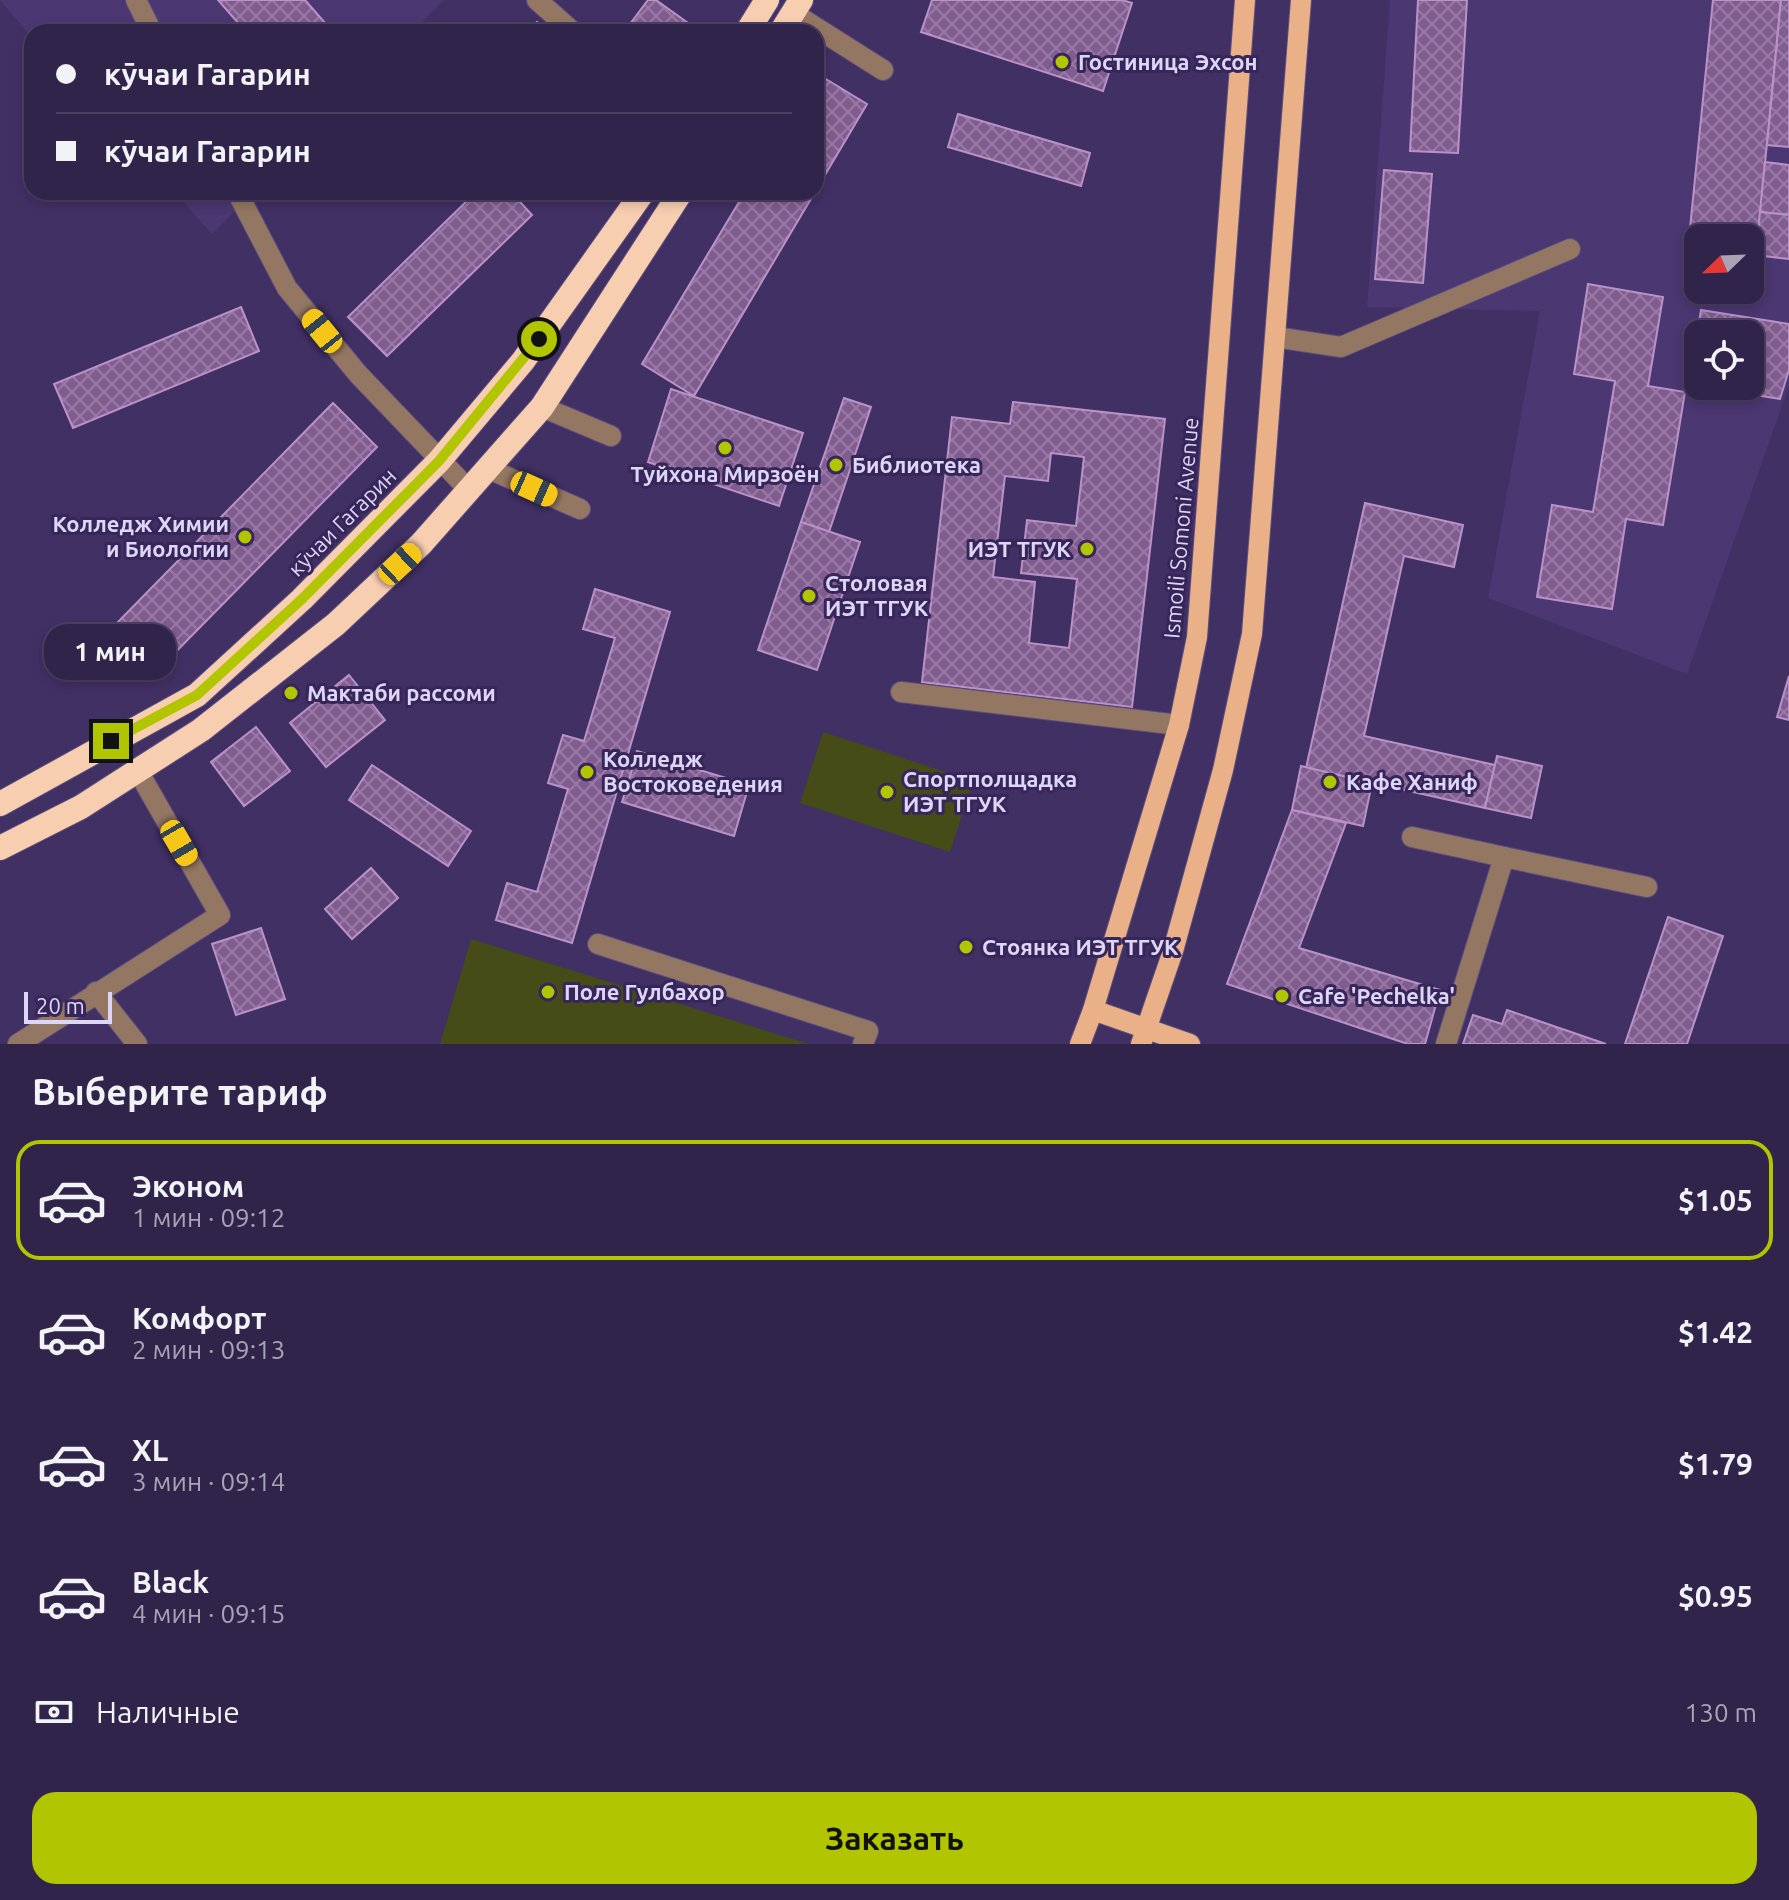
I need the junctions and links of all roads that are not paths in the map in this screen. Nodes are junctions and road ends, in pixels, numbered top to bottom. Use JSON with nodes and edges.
{"nodes":[{"id":1,"x":136,"y":0,"type":"edge"},
{"id":2,"x":537,"y":0,"type":"edge"},
{"id":3,"x":767,"y":0,"type":"edge"},
{"id":4,"x":1245,"y":0,"type":"edge"},
{"id":5,"x":1301,"y":0,"type":"edge"},
{"id":6,"x":148,"y":24,"type":"edge"},
{"id":7,"x":564,"y":24,"type":"edge"},
{"id":8,"x":752,"y":24,"type":"edge"},
{"id":9,"x":824,"y":34,"type":"edge"},
{"id":10,"x":883,"y":70,"type":"dead end"},
{"id":11,"x":241,"y":200,"type":"edge"},
{"id":12,"x":637,"y":200,"type":"edge"},
{"id":13,"x":676,"y":200,"type":"edge"},
{"id":14,"x":1570,"y":249,"type":"dead end"},
{"id":15,"x":1275,"y":337,"type":"junction"},
{"id":16,"x":542,"y":407,"type":"junction"},
{"id":17,"x":611,"y":436,"type":"dead end"},
{"id":18,"x":439,"y":461,"type":"junction"},
{"id":19,"x":489,"y":469,"type":"junction"},
{"id":20,"x":470,"y":491,"type":"junction"},
{"id":21,"x":580,"y":509,"type":"dead end"},
{"id":22,"x":901,"y":692,"type":"dead end"},
{"id":23,"x":1179,"y":725,"type":"junction"},
{"id":24,"x":138,"y":771,"type":"junction"},
{"id":25,"x":0,"y":804,"type":"edge"},
{"id":26,"x":1412,"y":837,"type":"dead end"},
{"id":27,"x":0,"y":848,"type":"edge"},
{"id":28,"x":1504,"y":857,"type":"junction"},
{"id":29,"x":1647,"y":887,"type":"dead end"},
{"id":30,"x":598,"y":944,"type":"dead end"},
{"id":31,"x":96,"y":992,"type":"junction"},
{"id":32,"x":1093,"y":1010,"type":"junction"},
{"id":33,"x":1144,"y":1037,"type":"edge"},
{"id":34,"x":18,"y":1044,"type":"edge"},
{"id":35,"x":137,"y":1044,"type":"edge"},
{"id":36,"x":863,"y":1044,"type":"edge"},
{"id":37,"x":1080,"y":1044,"type":"edge"},
{"id":38,"x":1190,"y":1044,"type":"edge"},
{"id":39,"x":1446,"y":1044,"type":"edge"}],
"edges":[{"from":1,"to":6,"type":"street"},
{"from":2,"to":7,"type":"street"},
{"from":3,"to":8,"type":"highway"},
{"from":4,"to":23,"type":"main road","name":"Ismoili Somoni Avenue"},
{"from":5,"to":15,"type":"main road"},
{"from":9,"to":10,"type":"street"},
{"from":11,"to":18,"type":"street"},
{"from":12,"to":18,"type":"highway","name":"кӯчаи Гагарин"},
{"from":13,"to":16,"type":"highway"},
{"from":14,"to":15,"type":"street"},
{"from":15,"to":33,"type":"main road"},
{"from":16,"to":17,"type":"street"},
{"from":16,"to":19,"type":"highway"},
{"from":18,"to":20,"type":"street"},
{"from":18,"to":25,"type":"highway","name":"кӯчаи Гагарин"},
{"from":19,"to":20,"type":"highway"},
{"from":19,"to":21,"type":"street"},
{"from":20,"to":24,"type":"highway"},
{"from":22,"to":23,"type":"street"},
{"from":23,"to":32,"type":"main road","name":"Ismoili Somoni Avenue"},
{"from":24,"to":27,"type":"highway"},
{"from":24,"to":31,"type":"street"},
{"from":26,"to":28,"type":"street"},
{"from":28,"to":29,"type":"street"},
{"from":28,"to":39,"type":"street"},
{"from":30,"to":36,"type":"street"},
{"from":31,"to":34,"type":"street"},
{"from":31,"to":35,"type":"street"},
{"from":32,"to":33,"type":"main road"},
{"from":32,"to":37,"type":"main road","name":"Ismoili Somoni Avenue"},
{"from":33,"to":38,"type":"main road"}]}
